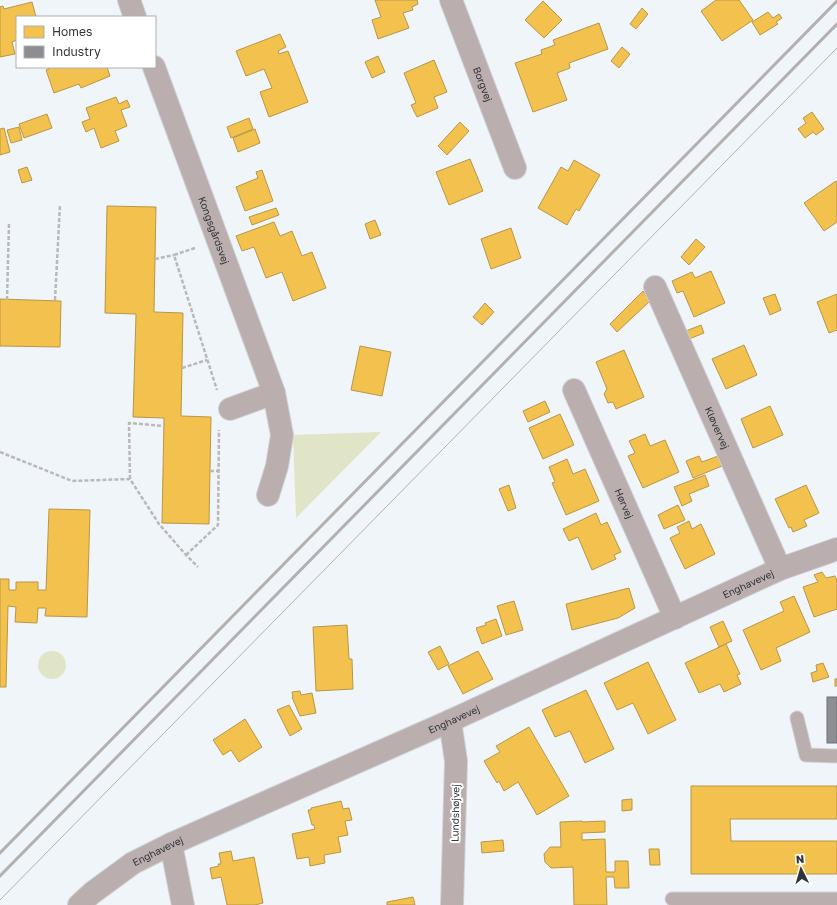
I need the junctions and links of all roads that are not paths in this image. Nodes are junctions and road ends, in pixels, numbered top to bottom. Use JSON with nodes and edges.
{"nodes":[{"id":1,"x":129,"y":0,"type":"edge"},
{"id":2,"x":451,"y":0,"type":"edge"},
{"id":3,"x":135,"y":16,"type":"edge"},
{"id":4,"x":154,"y":68,"type":"edge"},
{"id":5,"x":516,"y":168,"type":"dead end"},
{"id":6,"x":655,"y":287,"type":"dead end"},
{"id":7,"x":574,"y":390,"type":"dead end"},
{"id":8,"x":274,"y":393,"type":"junction"},
{"id":9,"x":225,"y":416,"type":"road end"},
{"id":10,"x":268,"y":495,"type":"dead end"},
{"id":11,"x":836,"y":551,"type":"edge"},
{"id":12,"x":780,"y":569,"type":"junction"},
{"id":13,"x":675,"y":618,"type":"junction"},
{"id":14,"x":797,"y":718,"type":"dead end"},
{"id":15,"x":450,"y":721,"type":"junction"},
{"id":16,"x":837,"y":756,"type":"edge"},
{"id":17,"x":171,"y":844,"type":"junction"},
{"id":18,"x":672,"y":899,"type":"dead end"},
{"id":19,"x":837,"y":899,"type":"edge"},
{"id":20,"x":79,"y":905,"type":"edge"},
{"id":21,"x":183,"y":905,"type":"edge"},
{"id":22,"x":452,"y":905,"type":"edge"}],
"edges":[{"from":1,"to":3,"type":"street"},
{"from":2,"to":5,"type":"street","name":"Borgvej"},
{"from":4,"to":8,"type":"street","name":"Kongsgårdsvej"},
{"from":6,"to":12,"type":"street","name":"Kløvervej"},
{"from":7,"to":13,"type":"street","name":"Hørvej"},
{"from":8,"to":9,"type":"street"},
{"from":8,"to":10,"type":"street","name":"Kongsgårdsvej"},
{"from":11,"to":12,"type":"street","name":"Enghavevej"},
{"from":12,"to":13,"type":"street","name":"Enghavevej"},
{"from":13,"to":15,"type":"street","name":"Enghavevej"},
{"from":14,"to":16,"type":"lane"},
{"from":15,"to":17,"type":"street","name":"Enghavevej"},
{"from":15,"to":22,"type":"street","name":"Lundshøjvej"},
{"from":17,"to":20,"type":"street","name":"Enghavevej"},
{"from":17,"to":21,"type":"street"},
{"from":18,"to":19,"type":"lane"}]}
